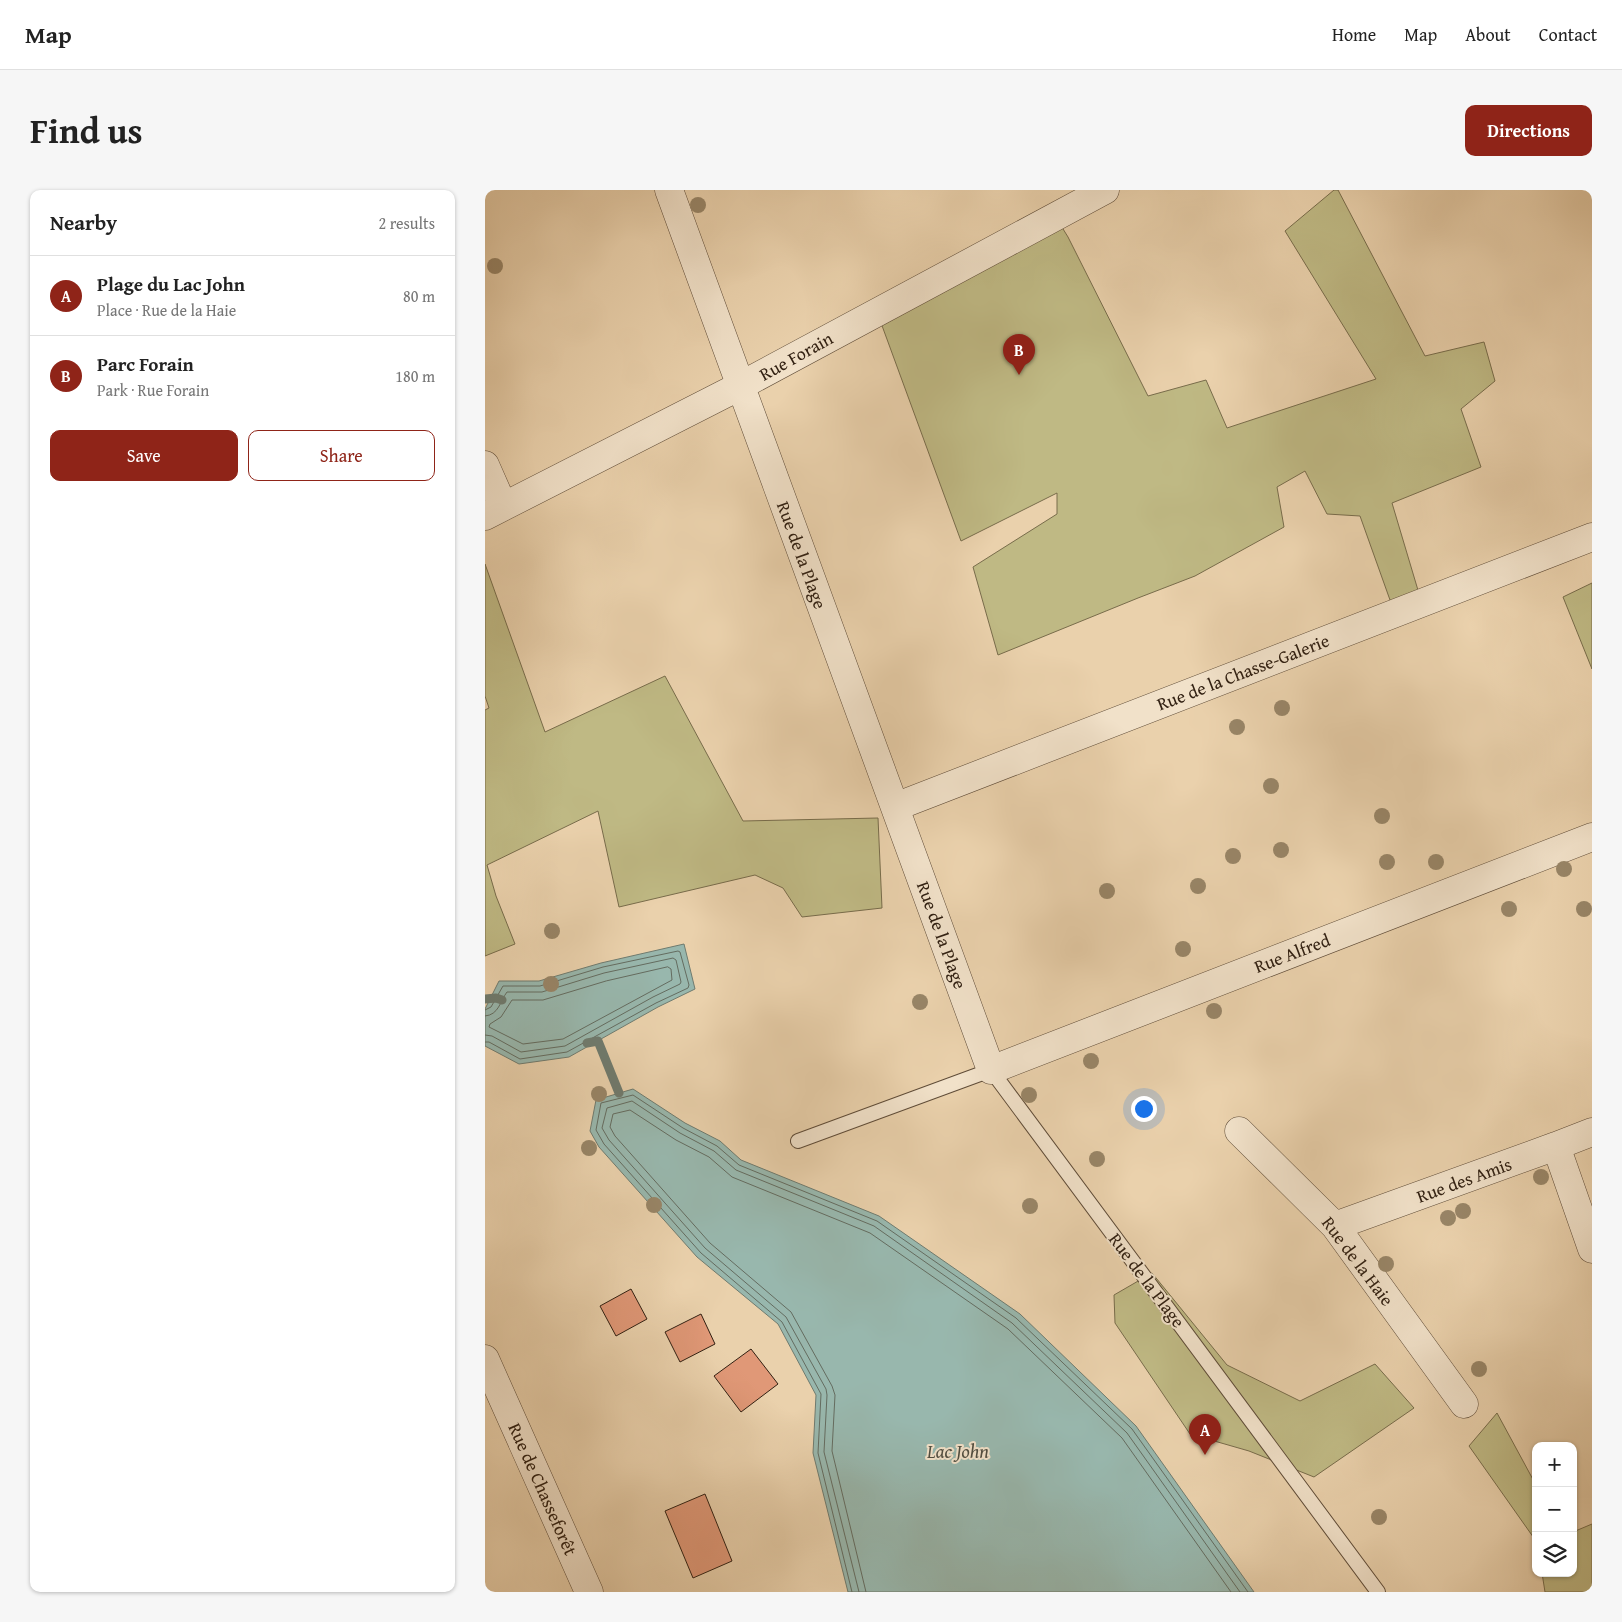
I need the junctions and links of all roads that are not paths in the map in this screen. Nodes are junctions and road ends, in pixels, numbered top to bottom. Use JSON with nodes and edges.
{"nodes":[{"id":1,"x":669,"y":190,"type":"edge"},
{"id":2,"x":1105,"y":190,"type":"edge"},
{"id":3,"x":741,"y":386,"type":"junction"},
{"id":4,"x":485,"y":465,"type":"edge"},
{"id":5,"x":494,"y":511,"type":"edge"},
{"id":6,"x":1592,"y":537,"type":"edge"},
{"id":7,"x":895,"y":807,"type":"junction"},
{"id":8,"x":1592,"y":837,"type":"edge"},
{"id":9,"x":991,"y":1070,"type":"junction"},
{"id":10,"x":1239,"y":1130,"type":"dead end"},
{"id":11,"x":1592,"y":1132,"type":"edge"},
{"id":12,"x":798,"y":1142,"type":"dead end"},
{"id":13,"x":1556,"y":1146,"type":"junction"},
{"id":14,"x":1335,"y":1226,"type":"junction"},
{"id":15,"x":1592,"y":1249,"type":"edge"},
{"id":16,"x":485,"y":1359,"type":"edge"},
{"id":17,"x":1464,"y":1404,"type":"dead end"},
{"id":18,"x":589,"y":1592,"type":"edge"},
{"id":19,"x":1378,"y":1592,"type":"edge"}],
"edges":[{"from":1,"to":3,"type":"street","name":"Rue de la Plage"},
{"from":2,"to":3,"type":"street","name":"Rue Forain"},
{"from":3,"to":5,"type":"street","name":"Rue Forain"},
{"from":3,"to":7,"type":"street","name":"Rue de la Plage"},
{"from":4,"to":5,"type":"street"},
{"from":6,"to":7,"type":"street","name":"Rue de la Chasse-Galerie"},
{"from":7,"to":9,"type":"street","name":"Rue de la Plage"},
{"from":8,"to":9,"type":"street","name":"Rue Alfred"},
{"from":9,"to":12,"type":"lane"},
{"from":9,"to":19,"type":"lane","name":"Rue de la Plage"},
{"from":10,"to":14,"type":"street","name":"Rue de la Haie"},
{"from":11,"to":13,"type":"street","name":"Rue des Amis"},
{"from":13,"to":14,"type":"street","name":"Rue des Amis"},
{"from":13,"to":15,"type":"street"},
{"from":14,"to":17,"type":"street","name":"Rue de la Haie"},
{"from":16,"to":18,"type":"street","name":"Rue de Chasseforêt"}]}
